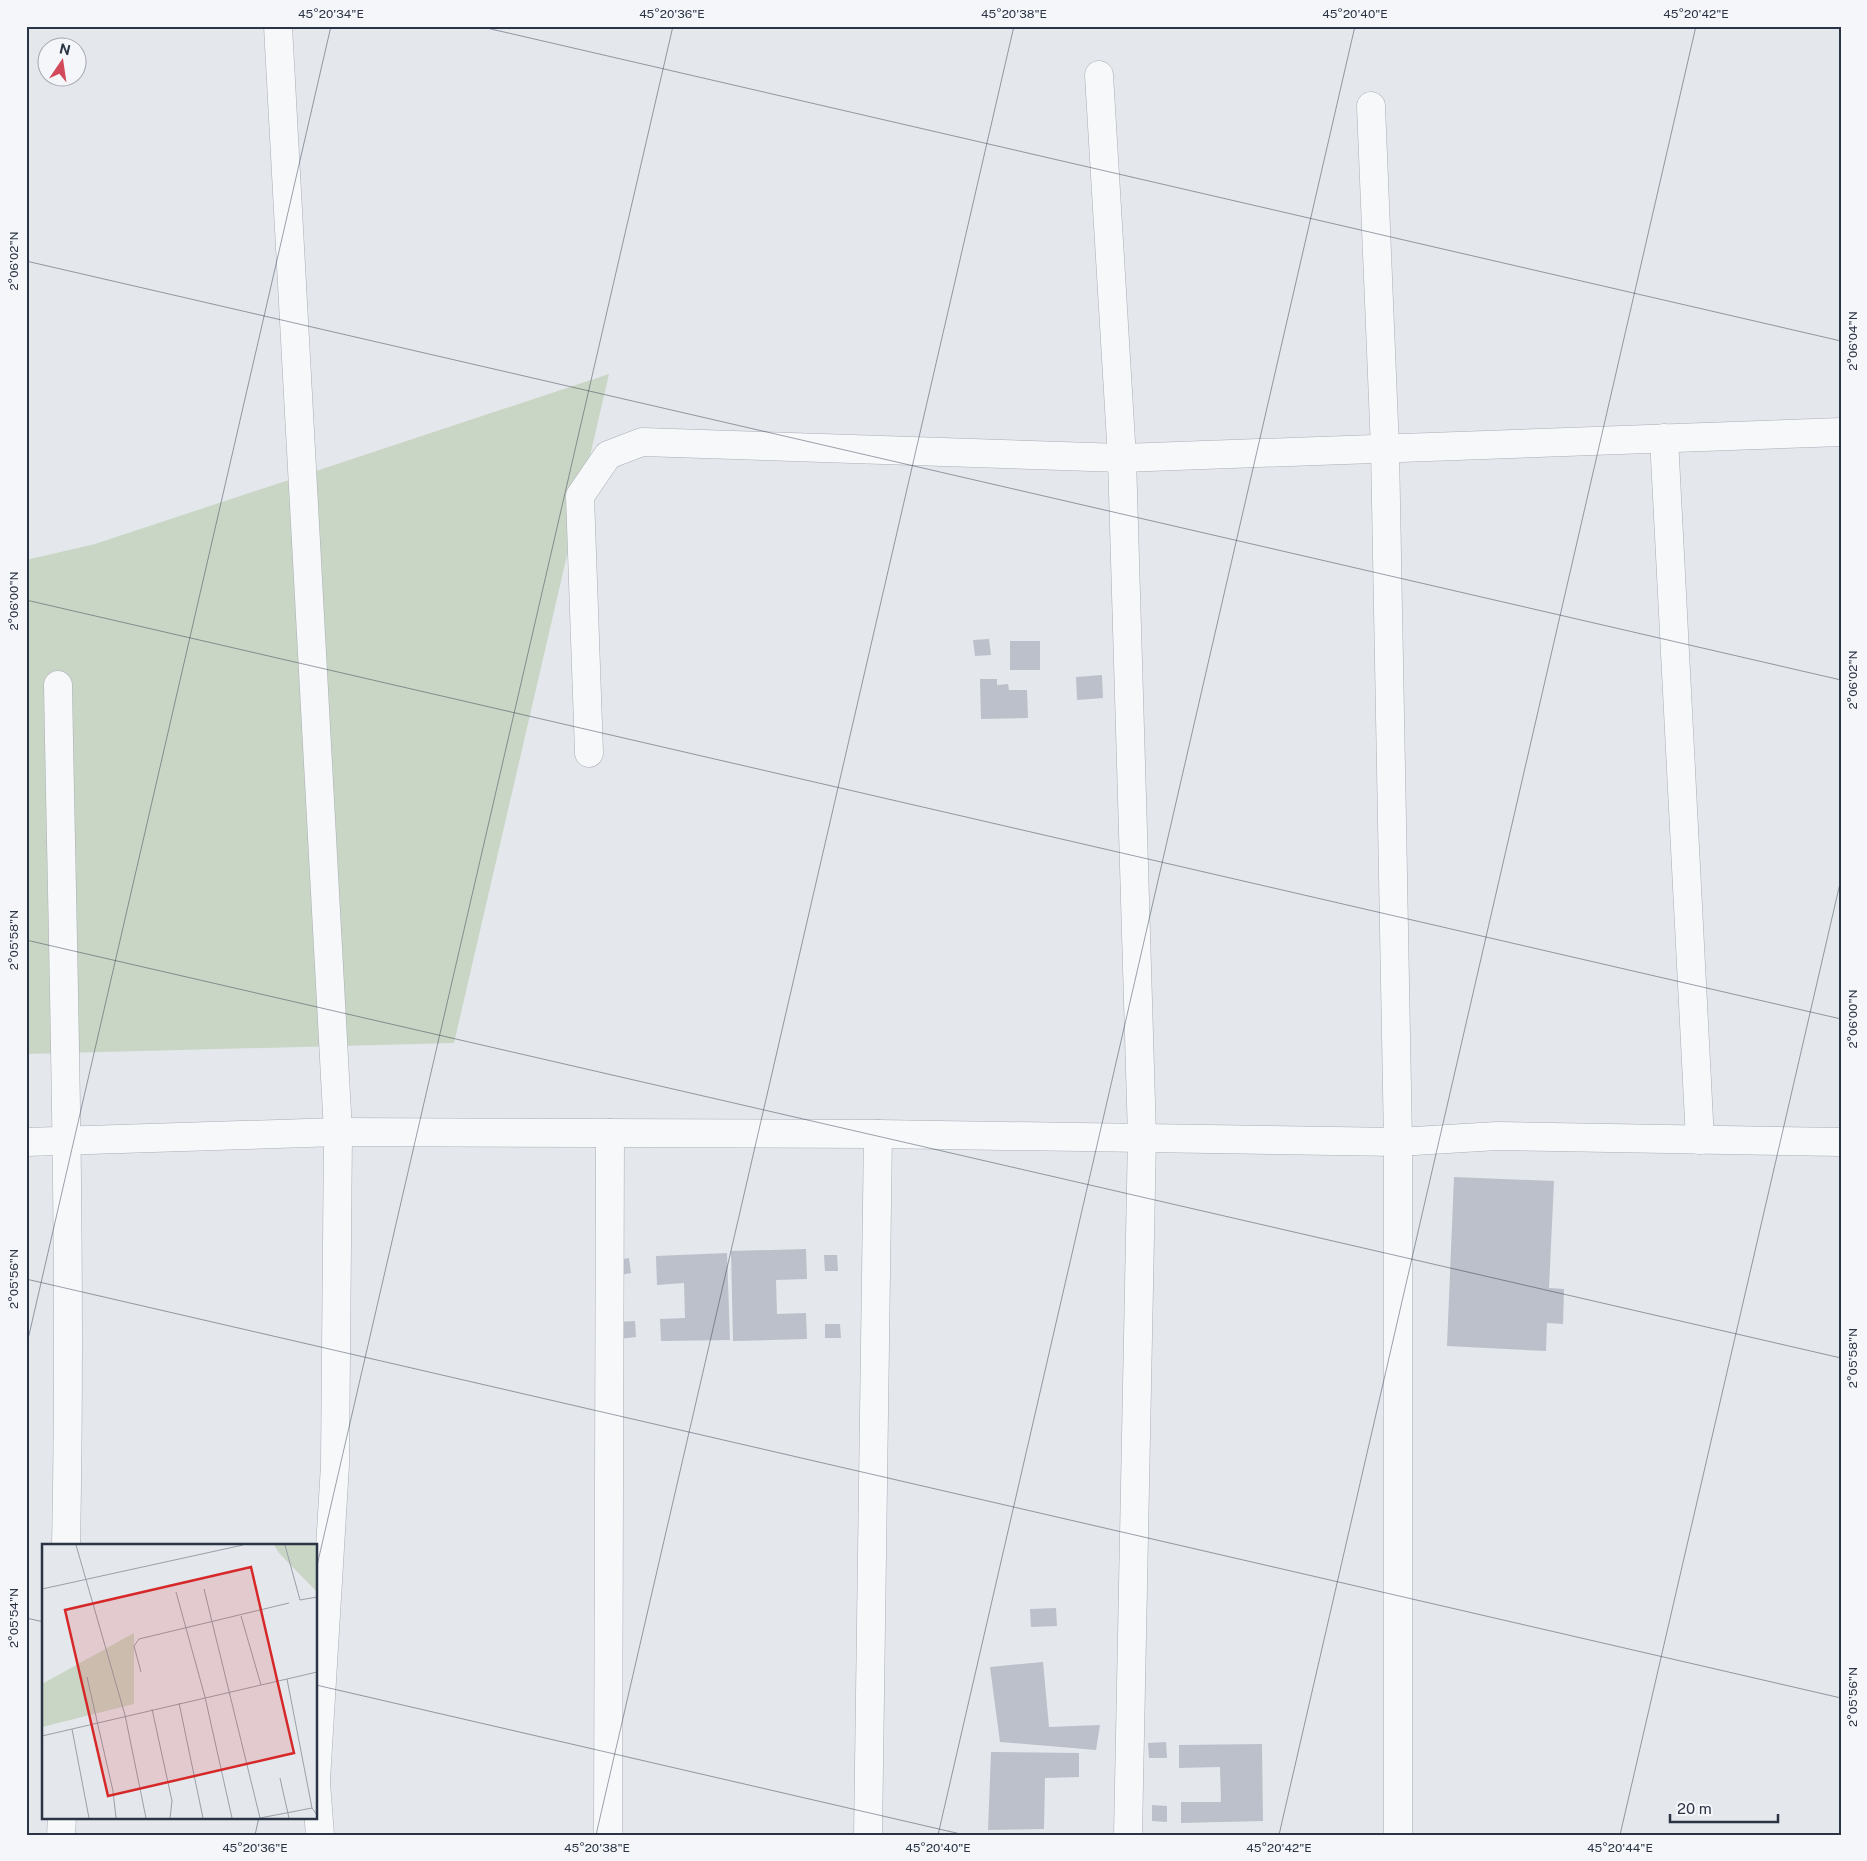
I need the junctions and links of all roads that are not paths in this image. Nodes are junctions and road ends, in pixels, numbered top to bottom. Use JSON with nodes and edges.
{"nodes":[{"id":1,"x":278,"y":26,"type":"edge"},
{"id":2,"x":1099,"y":75,"type":"dead end"},
{"id":3,"x":1371,"y":106,"type":"dead end"},
{"id":4,"x":1841,"y":432,"type":"edge"},
{"id":5,"x":1664,"y":438,"type":"junction"},
{"id":6,"x":1385,"y":449,"type":"junction"},
{"id":7,"x":1122,"y":458,"type":"junction"},
{"id":8,"x":58,"y":685,"type":"dead end"},
{"id":9,"x":589,"y":753,"type":"dead end"},
{"id":10,"x":338,"y":1132,"type":"junction"},
{"id":11,"x":610,"y":1133,"type":"junction"},
{"id":12,"x":878,"y":1134,"type":"junction"},
{"id":13,"x":1142,"y":1137,"type":"junction"},
{"id":14,"x":1700,"y":1140,"type":"junction"},
{"id":15,"x":66,"y":1141,"type":"junction"},
{"id":16,"x":26,"y":1142,"type":"edge"},
{"id":17,"x":1398,"y":1142,"type":"junction"},
{"id":18,"x":1841,"y":1142,"type":"edge"},
{"id":19,"x":66,"y":1544,"type":"edge"},
{"id":20,"x":318,"y":1749,"type":"edge"},
{"id":21,"x":318,"y":1808,"type":"edge"},
{"id":22,"x":62,"y":1818,"type":"edge"},
{"id":23,"x":61,"y":1835,"type":"edge"},
{"id":24,"x":320,"y":1835,"type":"edge"},
{"id":25,"x":608,"y":1835,"type":"edge"},
{"id":26,"x":868,"y":1835,"type":"edge"},
{"id":27,"x":1128,"y":1835,"type":"edge"},
{"id":28,"x":1398,"y":1835,"type":"edge"}],
"edges":[{"from":1,"to":10,"type":"street"},
{"from":2,"to":7,"type":"street"},
{"from":3,"to":6,"type":"street"},
{"from":4,"to":5,"type":"street"},
{"from":5,"to":6,"type":"street"},
{"from":5,"to":14,"type":"street"},
{"from":6,"to":7,"type":"street"},
{"from":6,"to":17,"type":"street"},
{"from":7,"to":9,"type":"street"},
{"from":7,"to":13,"type":"street"},
{"from":8,"to":15,"type":"street"},
{"from":10,"to":11,"type":"street"},
{"from":10,"to":15,"type":"street"},
{"from":10,"to":20,"type":"street"},
{"from":11,"to":12,"type":"street"},
{"from":11,"to":25,"type":"street"},
{"from":12,"to":13,"type":"street"},
{"from":12,"to":26,"type":"street"},
{"from":13,"to":17,"type":"street"},
{"from":13,"to":27,"type":"street"},
{"from":14,"to":17,"type":"street"},
{"from":14,"to":18,"type":"street"},
{"from":15,"to":16,"type":"street"},
{"from":15,"to":19,"type":"street"},
{"from":17,"to":28,"type":"street"},
{"from":21,"to":24,"type":"street"},
{"from":22,"to":23,"type":"street"}]}
